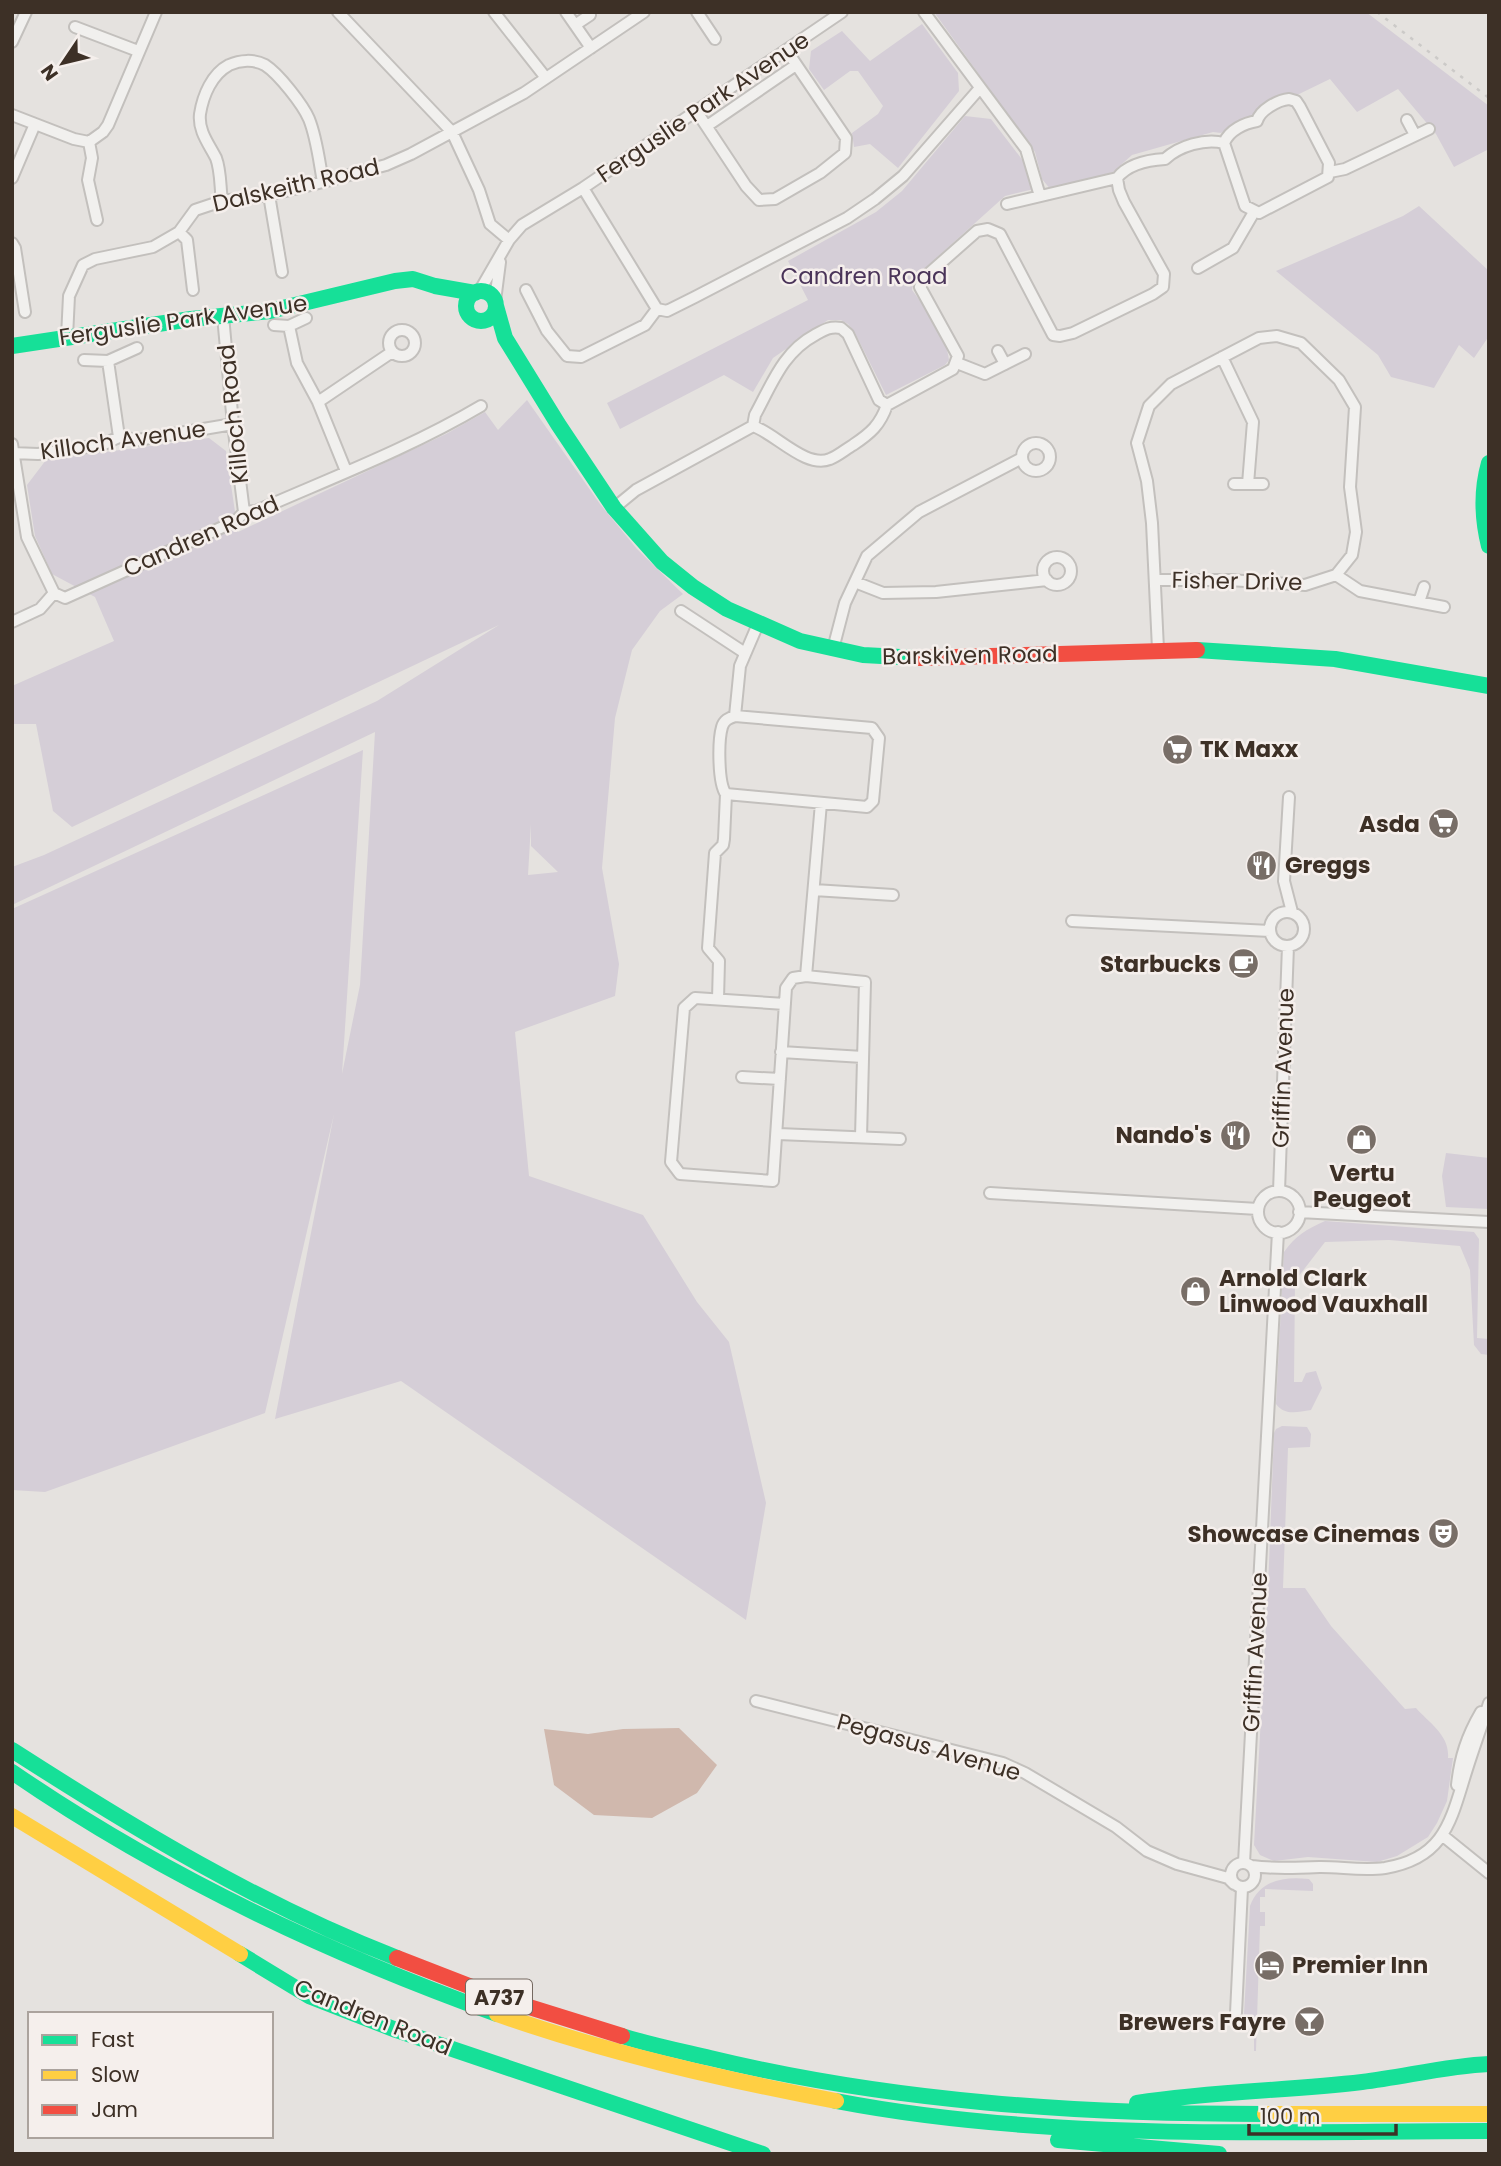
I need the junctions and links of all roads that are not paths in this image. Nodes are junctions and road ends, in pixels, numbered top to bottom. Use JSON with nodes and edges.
{"nodes":[{"id":1,"x":26,"y":12,"type":"edge"},
{"id":2,"x":156,"y":12,"type":"edge"},
{"id":3,"x":494,"y":12,"type":"edge"},
{"id":4,"x":566,"y":12,"type":"edge"},
{"id":5,"x":644,"y":12,"type":"edge"},
{"id":6,"x":697,"y":12,"type":"edge"},
{"id":7,"x":842,"y":12,"type":"edge"},
{"id":8,"x":924,"y":12,"type":"edge"},
{"id":9,"x":342,"y":14,"type":"edge"},
{"id":10,"x":590,"y":15,"type":"dead end"},
{"id":11,"x":575,"y":25,"type":"junction"},
{"id":12,"x":75,"y":27,"type":"dead end"},
{"id":13,"x":715,"y":39,"type":"dead end"},
{"id":14,"x":12,"y":42,"type":"edge"},
{"id":15,"x":591,"y":48,"type":"junction"},
{"id":16,"x":138,"y":51,"type":"junction"},
{"id":17,"x":787,"y":51,"type":"junction"},
{"id":18,"x":796,"y":65,"type":"junction"},
{"id":19,"x":547,"y":78,"type":"junction"},
{"id":20,"x":980,"y":88,"type":"junction"},
{"id":21,"x":697,"y":112,"type":"junction"},
{"id":22,"x":12,"y":115,"type":"edge"},
{"id":23,"x":1407,"y":120,"type":"dead end"},
{"id":24,"x":36,"y":124,"type":"junction"},
{"id":25,"x":707,"y":126,"type":"junction"},
{"id":26,"x":1429,"y":129,"type":"dead end"},
{"id":27,"x":452,"y":132,"type":"junction"},
{"id":28,"x":1415,"y":135,"type":"junction"},
{"id":29,"x":89,"y":142,"type":"junction"},
{"id":30,"x":1224,"y":143,"type":"junction"},
{"id":31,"x":1330,"y":173,"type":"junction"},
{"id":32,"x":12,"y":178,"type":"edge"},
{"id":33,"x":1117,"y":178,"type":"junction"},
{"id":34,"x":323,"y":182,"type":"junction"},
{"id":35,"x":583,"y":188,"type":"junction"},
{"id":36,"x":269,"y":195,"type":"junction"},
{"id":37,"x":1040,"y":196,"type":"junction"},
{"id":38,"x":222,"y":201,"type":"junction"},
{"id":39,"x":1007,"y":204,"type":"dead end"},
{"id":40,"x":1254,"y":212,"type":"junction"},
{"id":41,"x":97,"y":220,"type":"dead end"},
{"id":42,"x":179,"y":232,"type":"junction"},
{"id":43,"x":509,"y":240,"type":"junction"},
{"id":44,"x":12,"y":243,"type":"edge"},
{"id":45,"x":1208,"y":246,"type":"dead end"},
{"id":46,"x":501,"y":256,"type":"junction"},
{"id":47,"x":1215,"y":258,"type":"junction"},
{"id":48,"x":1198,"y":268,"type":"dead end"},
{"id":49,"x":282,"y":272,"type":"dead end"},
{"id":50,"x":435,"y":286,"type":"junction"},
{"id":51,"x":193,"y":290,"type":"dead end"},
{"id":52,"x":526,"y":290,"type":"dead end"},
{"id":53,"x":477,"y":293,"type":"junction"},
{"id":54,"x":495,"y":303,"type":"junction"},
{"id":55,"x":657,"y":309,"type":"junction"},
{"id":56,"x":25,"y":312,"type":"dead end"},
{"id":57,"x":223,"y":316,"type":"junction"},
{"id":58,"x":306,"y":318,"type":"dead end"},
{"id":59,"x":473,"y":318,"type":"junction"},
{"id":60,"x":274,"y":325,"type":"dead end"},
{"id":61,"x":289,"y":326,"type":"junction"},
{"id":62,"x":67,"y":337,"type":"junction"},
{"id":63,"x":505,"y":338,"type":"junction"},
{"id":64,"x":12,"y":346,"type":"edge"},
{"id":65,"x":137,"y":348,"type":"dead end"},
{"id":66,"x":998,"y":351,"type":"dead end"},
{"id":67,"x":392,"y":352,"type":"dead end"},
{"id":68,"x":1025,"y":354,"type":"dead end"},
{"id":69,"x":1222,"y":357,"type":"junction"},
{"id":70,"x":84,"y":360,"type":"dead end"},
{"id":71,"x":108,"y":361,"type":"junction"},
{"id":72,"x":957,"y":363,"type":"junction"},
{"id":73,"x":1005,"y":364,"type":"junction"},
{"id":74,"x":317,"y":402,"type":"junction"},
{"id":75,"x":887,"y":405,"type":"junction"},
{"id":76,"x":481,"y":406,"type":"dead end"},
{"id":77,"x":459,"y":419,"type":"junction"},
{"id":78,"x":233,"y":424,"type":"junction"},
{"id":79,"x":753,"y":426,"type":"junction"},
{"id":80,"x":466,"y":431,"type":"dead end"},
{"id":81,"x":119,"y":437,"type":"junction"},
{"id":82,"x":13,"y":450,"type":"edge"},
{"id":83,"x":1022,"y":458,"type":"dead end"},
{"id":84,"x":1489,"y":463,"type":"edge"},
{"id":85,"x":346,"y":471,"type":"junction"},
{"id":86,"x":1234,"y":484,"type":"dead end"},
{"id":87,"x":1248,"y":484,"type":"junction"},
{"id":88,"x":1264,"y":484,"type":"dead end"},
{"id":89,"x":614,"y":508,"type":"junction"},
{"id":90,"x":244,"y":512,"type":"junction"},
{"id":91,"x":1489,"y":546,"type":"edge"},
{"id":92,"x":1336,"y":575,"type":"junction"},
{"id":93,"x":1047,"y":580,"type":"dead end"},
{"id":94,"x":1156,"y":580,"type":"junction"},
{"id":95,"x":855,"y":582,"type":"junction"},
{"id":96,"x":1424,"y":587,"type":"dead end"},
{"id":97,"x":54,"y":593,"type":"junction"},
{"id":98,"x":1419,"y":602,"type":"junction"},
{"id":99,"x":1444,"y":607,"type":"dead end"},
{"id":100,"x":681,"y":611,"type":"dead end"},
{"id":101,"x":12,"y":622,"type":"edge"},
{"id":102,"x":758,"y":624,"type":"junction"},
{"id":103,"x":833,"y":649,"type":"junction"},
{"id":104,"x":1158,"y":649,"type":"junction"},
{"id":105,"x":745,"y":653,"type":"junction"},
{"id":106,"x":1489,"y":686,"type":"edge"},
{"id":107,"x":735,"y":716,"type":"junction"},
{"id":108,"x":726,"y":794,"type":"junction"},
{"id":109,"x":1289,"y":797,"type":"dead end"},
{"id":110,"x":821,"y":803,"type":"junction"},
{"id":111,"x":814,"y":890,"type":"junction"},
{"id":112,"x":893,"y":895,"type":"dead end"},
{"id":113,"x":1292,"y":912,"type":"junction"},
{"id":114,"x":1072,"y":921,"type":"dead end"},
{"id":115,"x":1270,"y":931,"type":"junction"},
{"id":116,"x":1288,"y":946,"type":"junction"},
{"id":117,"x":806,"y":976,"type":"junction"},
{"id":118,"x":718,"y":999,"type":"junction"},
{"id":119,"x":785,"y":1003,"type":"junction"},
{"id":120,"x":782,"y":1052,"type":"junction"},
{"id":121,"x":863,"y":1057,"type":"junction"},
{"id":122,"x":742,"y":1077,"type":"dead end"},
{"id":123,"x":779,"y":1079,"type":"junction"},
{"id":124,"x":778,"y":1134,"type":"junction"},
{"id":125,"x":862,"y":1137,"type":"junction"},
{"id":126,"x":900,"y":1139,"type":"dead end"},
{"id":127,"x":1279,"y":1191,"type":"junction"},
{"id":128,"x":990,"y":1193,"type":"dead end"},
{"id":129,"x":1258,"y":1209,"type":"junction"},
{"id":130,"x":1299,"y":1212,"type":"junction"},
{"id":131,"x":1489,"y":1222,"type":"edge"},
{"id":132,"x":1278,"y":1233,"type":"junction"},
{"id":133,"x":1489,"y":1698,"type":"edge"},
{"id":134,"x":756,"y":1701,"type":"dead end"},
{"id":135,"x":1489,"y":1703,"type":"edge"},
{"id":136,"x":12,"y":1750,"type":"edge"},
{"id":137,"x":12,"y":1772,"type":"edge"},
{"id":138,"x":1457,"y":1809,"type":"junction"},
{"id":139,"x":12,"y":1816,"type":"edge"},
{"id":140,"x":1442,"y":1835,"type":"junction"},
{"id":141,"x":1244,"y":1865,"type":"junction"},
{"id":142,"x":1204,"y":1870,"type":"junction"},
{"id":143,"x":1281,"y":1870,"type":"junction"},
{"id":144,"x":1489,"y":1872,"type":"edge"},
{"id":145,"x":1243,"y":1885,"type":"junction"},
{"id":146,"x":1236,"y":2013,"type":"dead end"},
{"id":147,"x":1489,"y":2064,"type":"edge"},
{"id":148,"x":1094,"y":2111,"type":"junction"},
{"id":149,"x":1489,"y":2113,"type":"edge"},
{"id":150,"x":974,"y":2120,"type":"junction"},
{"id":151,"x":1489,"y":2131,"type":"edge"},
{"id":152,"x":763,"y":2154,"type":"edge"},
{"id":153,"x":1219,"y":2154,"type":"edge"}],
"edges":[{"from":1,"to":14,"type":"street"},
{"from":2,"to":16,"type":"street"},
{"from":3,"to":19,"type":"street"},
{"from":4,"to":11,"type":"street"},
{"from":5,"to":15,"type":"street","name":"Dalskeith Road"},
{"from":6,"to":13,"type":"street"},
{"from":7,"to":17,"type":"street","name":"Ferguslie Park Avenue"},
{"from":8,"to":20,"type":"street"},
{"from":9,"to":27,"type":"street"},
{"from":10,"to":11,"type":"street"},
{"from":11,"to":15,"type":"street"},
{"from":12,"to":16,"type":"street"},
{"from":15,"to":19,"type":"street","name":"Dalskeith Road"},
{"from":16,"to":29,"type":"street"},
{"from":17,"to":18,"type":"street"},
{"from":17,"to":21,"type":"street","name":"Ferguslie Park Avenue"},
{"from":18,"to":25,"type":"street"},
{"from":18,"to":25,"type":"street"},
{"from":19,"to":27,"type":"street","name":"Dalskeith Road"},
{"from":20,"to":37,"type":"street"},
{"from":20,"to":55,"type":"street"},
{"from":21,"to":25,"type":"street"},
{"from":21,"to":35,"type":"street","name":"Ferguslie Park Avenue"},
{"from":22,"to":24,"type":"street"},
{"from":23,"to":28,"type":"street"},
{"from":24,"to":29,"type":"street"},
{"from":24,"to":32,"type":"street"},
{"from":26,"to":28,"type":"street"},
{"from":27,"to":34,"type":"street","name":"Dalskeith Road"},
{"from":27,"to":43,"type":"street"},
{"from":28,"to":31,"type":"street"},
{"from":29,"to":41,"type":"street"},
{"from":30,"to":31,"type":"street"},
{"from":30,"to":33,"type":"street"},
{"from":30,"to":40,"type":"street"},
{"from":31,"to":40,"type":"street"},
{"from":33,"to":37,"type":"street"},
{"from":33,"to":72,"type":"street"},
{"from":34,"to":36,"type":"street","name":"Dalskeith Road"},
{"from":34,"to":38,"type":"street"},
{"from":35,"to":43,"type":"street","name":"Ferguslie Park Avenue"},
{"from":35,"to":55,"type":"street"},
{"from":36,"to":38,"type":"street","name":"Dalskeith Road"},
{"from":36,"to":49,"type":"street"},
{"from":37,"to":39,"type":"street"},
{"from":38,"to":42,"type":"street","name":"Dalskeith Road"},
{"from":40,"to":47,"type":"street"},
{"from":42,"to":51,"type":"street"},
{"from":42,"to":62,"type":"street","name":"Dalskeith Road"},
{"from":43,"to":46,"type":"street","name":"Ferguslie Park Avenue"},
{"from":44,"to":56,"type":"street"},
{"from":45,"to":47,"type":"street"},
{"from":46,"to":53,"type":"street","name":"Ferguslie Park Avenue"},
{"from":46,"to":54,"type":"street","name":"Ferguslie Park Avenue"},
{"from":47,"to":48,"type":"street"},
{"from":50,"to":53,"type":"main road","name":"Ferguslie Park Avenue"},
{"from":50,"to":57,"type":"main road","name":"Ferguslie Park Avenue"},
{"from":50,"to":59,"type":"main road"},
{"from":52,"to":55,"type":"street"},
{"from":53,"to":54,"type":"main road"},
{"from":53,"to":59,"type":"main road"},
{"from":54,"to":59,"type":"main road"},
{"from":54,"to":63,"type":"main road","name":"Barskiven Road"},
{"from":57,"to":62,"type":"main road","name":"Ferguslie Park Avenue"},
{"from":57,"to":78,"type":"street","name":"Killoch Road"},
{"from":58,"to":61,"type":"street"},
{"from":59,"to":63,"type":"main road","name":"Barskiven Road"},
{"from":60,"to":61,"type":"street"},
{"from":61,"to":74,"type":"street"},
{"from":62,"to":64,"type":"main road","name":"Ferguslie Park Avenue"},
{"from":63,"to":89,"type":"main road","name":"Barskiven Road"},
{"from":65,"to":71,"type":"street"},
{"from":66,"to":73,"type":"street"},
{"from":67,"to":74,"type":"street"},
{"from":68,"to":73,"type":"street"},
{"from":69,"to":87,"type":"street"},
{"from":69,"to":92,"type":"street","name":"Fisher Drive"},
{"from":69,"to":94,"type":"street","name":"Fisher Drive"},
{"from":70,"to":71,"type":"street"},
{"from":71,"to":81,"type":"street"},
{"from":72,"to":73,"type":"street"},
{"from":72,"to":75,"type":"street"},
{"from":74,"to":85,"type":"street"},
{"from":75,"to":79,"type":"street"},
{"from":75,"to":79,"type":"street"},
{"from":76,"to":77,"type":"street","name":"Candren Road"},
{"from":77,"to":80,"type":"street"},
{"from":77,"to":85,"type":"street","name":"Candren Road"},
{"from":78,"to":81,"type":"street","name":"Killoch Avenue"},
{"from":78,"to":90,"type":"street","name":"Killoch Road"},
{"from":79,"to":89,"type":"street"},
{"from":81,"to":82,"type":"street","name":"Killoch Avenue"},
{"from":82,"to":97,"type":"street"},
{"from":83,"to":95,"type":"street"},
{"from":84,"to":91,"type":"main road"},
{"from":85,"to":90,"type":"street","name":"Candren Road"},
{"from":86,"to":87,"type":"street"},
{"from":87,"to":88,"type":"street"},
{"from":89,"to":102,"type":"main road","name":"Barskiven Road"},
{"from":90,"to":97,"type":"street","name":"Candren Road"},
{"from":92,"to":94,"type":"street","name":"Fisher Drive"},
{"from":92,"to":98,"type":"street"},
{"from":93,"to":95,"type":"street"},
{"from":94,"to":104,"type":"street","name":"Fisher Drive"},
{"from":95,"to":103,"type":"street"},
{"from":96,"to":98,"type":"street"},
{"from":97,"to":101,"type":"street"},
{"from":98,"to":99,"type":"street"},
{"from":100,"to":105,"type":"street"},
{"from":102,"to":103,"type":"main road","name":"Barskiven Road"},
{"from":102,"to":105,"type":"street"},
{"from":103,"to":104,"type":"main road","name":"Barskiven Road"},
{"from":104,"to":106,"type":"main road","name":"Barskiven Road"},
{"from":105,"to":107,"type":"street"},
{"from":107,"to":108,"type":"street"},
{"from":107,"to":110,"type":"street"},
{"from":108,"to":110,"type":"street"},
{"from":108,"to":118,"type":"street"},
{"from":109,"to":113,"type":"street"},
{"from":110,"to":111,"type":"street"},
{"from":111,"to":112,"type":"street"},
{"from":111,"to":117,"type":"street"},
{"from":113,"to":115,"type":"street"},
{"from":113,"to":116,"type":"street"},
{"from":114,"to":115,"type":"street"},
{"from":115,"to":116,"type":"street"},
{"from":116,"to":127,"type":"street","name":"Griffin Avenue"},
{"from":117,"to":119,"type":"street"},
{"from":117,"to":121,"type":"street"},
{"from":118,"to":119,"type":"street"},
{"from":118,"to":124,"type":"street"},
{"from":119,"to":120,"type":"street"},
{"from":120,"to":121,"type":"street"},
{"from":120,"to":123,"type":"street"},
{"from":121,"to":125,"type":"street"},
{"from":122,"to":123,"type":"street"},
{"from":123,"to":124,"type":"street"},
{"from":124,"to":125,"type":"street"},
{"from":125,"to":126,"type":"street"},
{"from":127,"to":129,"type":"street"},
{"from":127,"to":130,"type":"street"},
{"from":128,"to":129,"type":"street"},
{"from":129,"to":132,"type":"street"},
{"from":130,"to":131,"type":"street"},
{"from":130,"to":132,"type":"street"},
{"from":132,"to":141,"type":"street","name":"Griffin Avenue"},
{"from":133,"to":138,"type":"street"},
{"from":134,"to":142,"type":"street","name":"Pegasus Avenue"},
{"from":135,"to":138,"type":"street"},
{"from":136,"to":148,"type":"main road","number":"A737"},
{"from":137,"to":150,"type":"main road","number":"A737"},
{"from":138,"to":140,"type":"street"},
{"from":139,"to":152,"type":"main road","name":"Candren Road"},
{"from":140,"to":143,"type":"street"},
{"from":140,"to":144,"type":"street"},
{"from":141,"to":142,"type":"street"},
{"from":141,"to":143,"type":"street"},
{"from":141,"to":145,"type":"street"},
{"from":141,"to":145,"type":"street"},
{"from":142,"to":145,"type":"street"},
{"from":143,"to":145,"type":"street"},
{"from":145,"to":146,"type":"street"},
{"from":147,"to":148,"type":"main road"},
{"from":148,"to":149,"type":"main road","number":"A737"},
{"from":150,"to":151,"type":"main road","number":"A737"},
{"from":150,"to":153,"type":"main road"}]}
